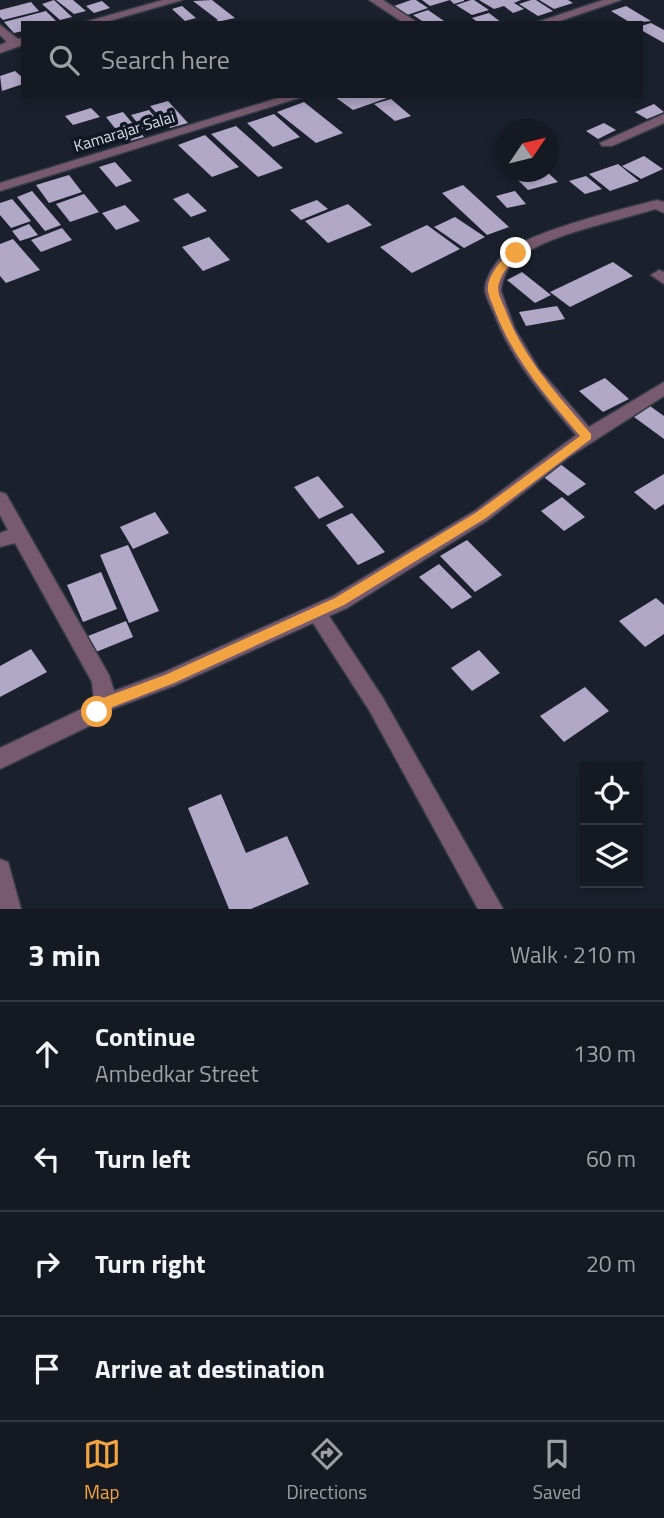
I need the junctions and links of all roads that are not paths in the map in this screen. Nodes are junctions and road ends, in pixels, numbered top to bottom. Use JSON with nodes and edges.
{"nodes":[{"id":1,"x":117,"y":0,"type":"edge"},
{"id":2,"x":176,"y":0,"type":"edge"},
{"id":3,"x":375,"y":0,"type":"edge"},
{"id":4,"x":615,"y":0,"type":"edge"},
{"id":5,"x":131,"y":11,"type":"junction"},
{"id":6,"x":95,"y":21,"type":"edge"},
{"id":7,"x":409,"y":21,"type":"edge"},
{"id":8,"x":547,"y":21,"type":"edge"},
{"id":9,"x":0,"y":29,"type":"edge"},
{"id":10,"x":19,"y":42,"type":"edge"},
{"id":11,"x":0,"y":49,"type":"edge"},
{"id":12,"x":292,"y":98,"type":"edge"},
{"id":13,"x":664,"y":118,"type":"edge"},
{"id":14,"x":607,"y":144,"type":"dead end"},
{"id":15,"x":0,"y":187,"type":"edge"},
{"id":16,"x":662,"y":205,"type":"edge"},
{"id":17,"x":664,"y":388,"type":"edge"},
{"id":18,"x":587,"y":436,"type":"junction"},
{"id":19,"x":0,"y":499,"type":"edge"},
{"id":20,"x":19,"y":534,"type":"junction"},
{"id":21,"x":0,"y":540,"type":"edge"},
{"id":22,"x":316,"y":612,"type":"junction"},
{"id":23,"x":105,"y":704,"type":"junction"},
{"id":24,"x":0,"y":759,"type":"edge"},
{"id":25,"x":0,"y":870,"type":"edge"},
{"id":26,"x":9,"y":909,"type":"edge"},
{"id":27,"x":491,"y":909,"type":"edge"}],
"edges":[{"from":1,"to":5,"type":"street"},
{"from":2,"to":5,"type":"street"},
{"from":3,"to":7,"type":"street"},
{"from":4,"to":8,"type":"street"},
{"from":5,"to":6,"type":"street"},
{"from":9,"to":10,"type":"street"},
{"from":10,"to":11,"type":"street"},
{"from":12,"to":15,"type":"street","name":"Kamarajar Salai"},
{"from":13,"to":14,"type":"street"},
{"from":16,"to":18,"type":"street"},
{"from":17,"to":18,"type":"street"},
{"from":18,"to":22,"type":"street"},
{"from":19,"to":20,"type":"street"},
{"from":20,"to":21,"type":"street"},
{"from":20,"to":23,"type":"street"},
{"from":22,"to":23,"type":"street"},
{"from":22,"to":27,"type":"street"},
{"from":23,"to":24,"type":"street"},
{"from":25,"to":26,"type":"street"}]}
